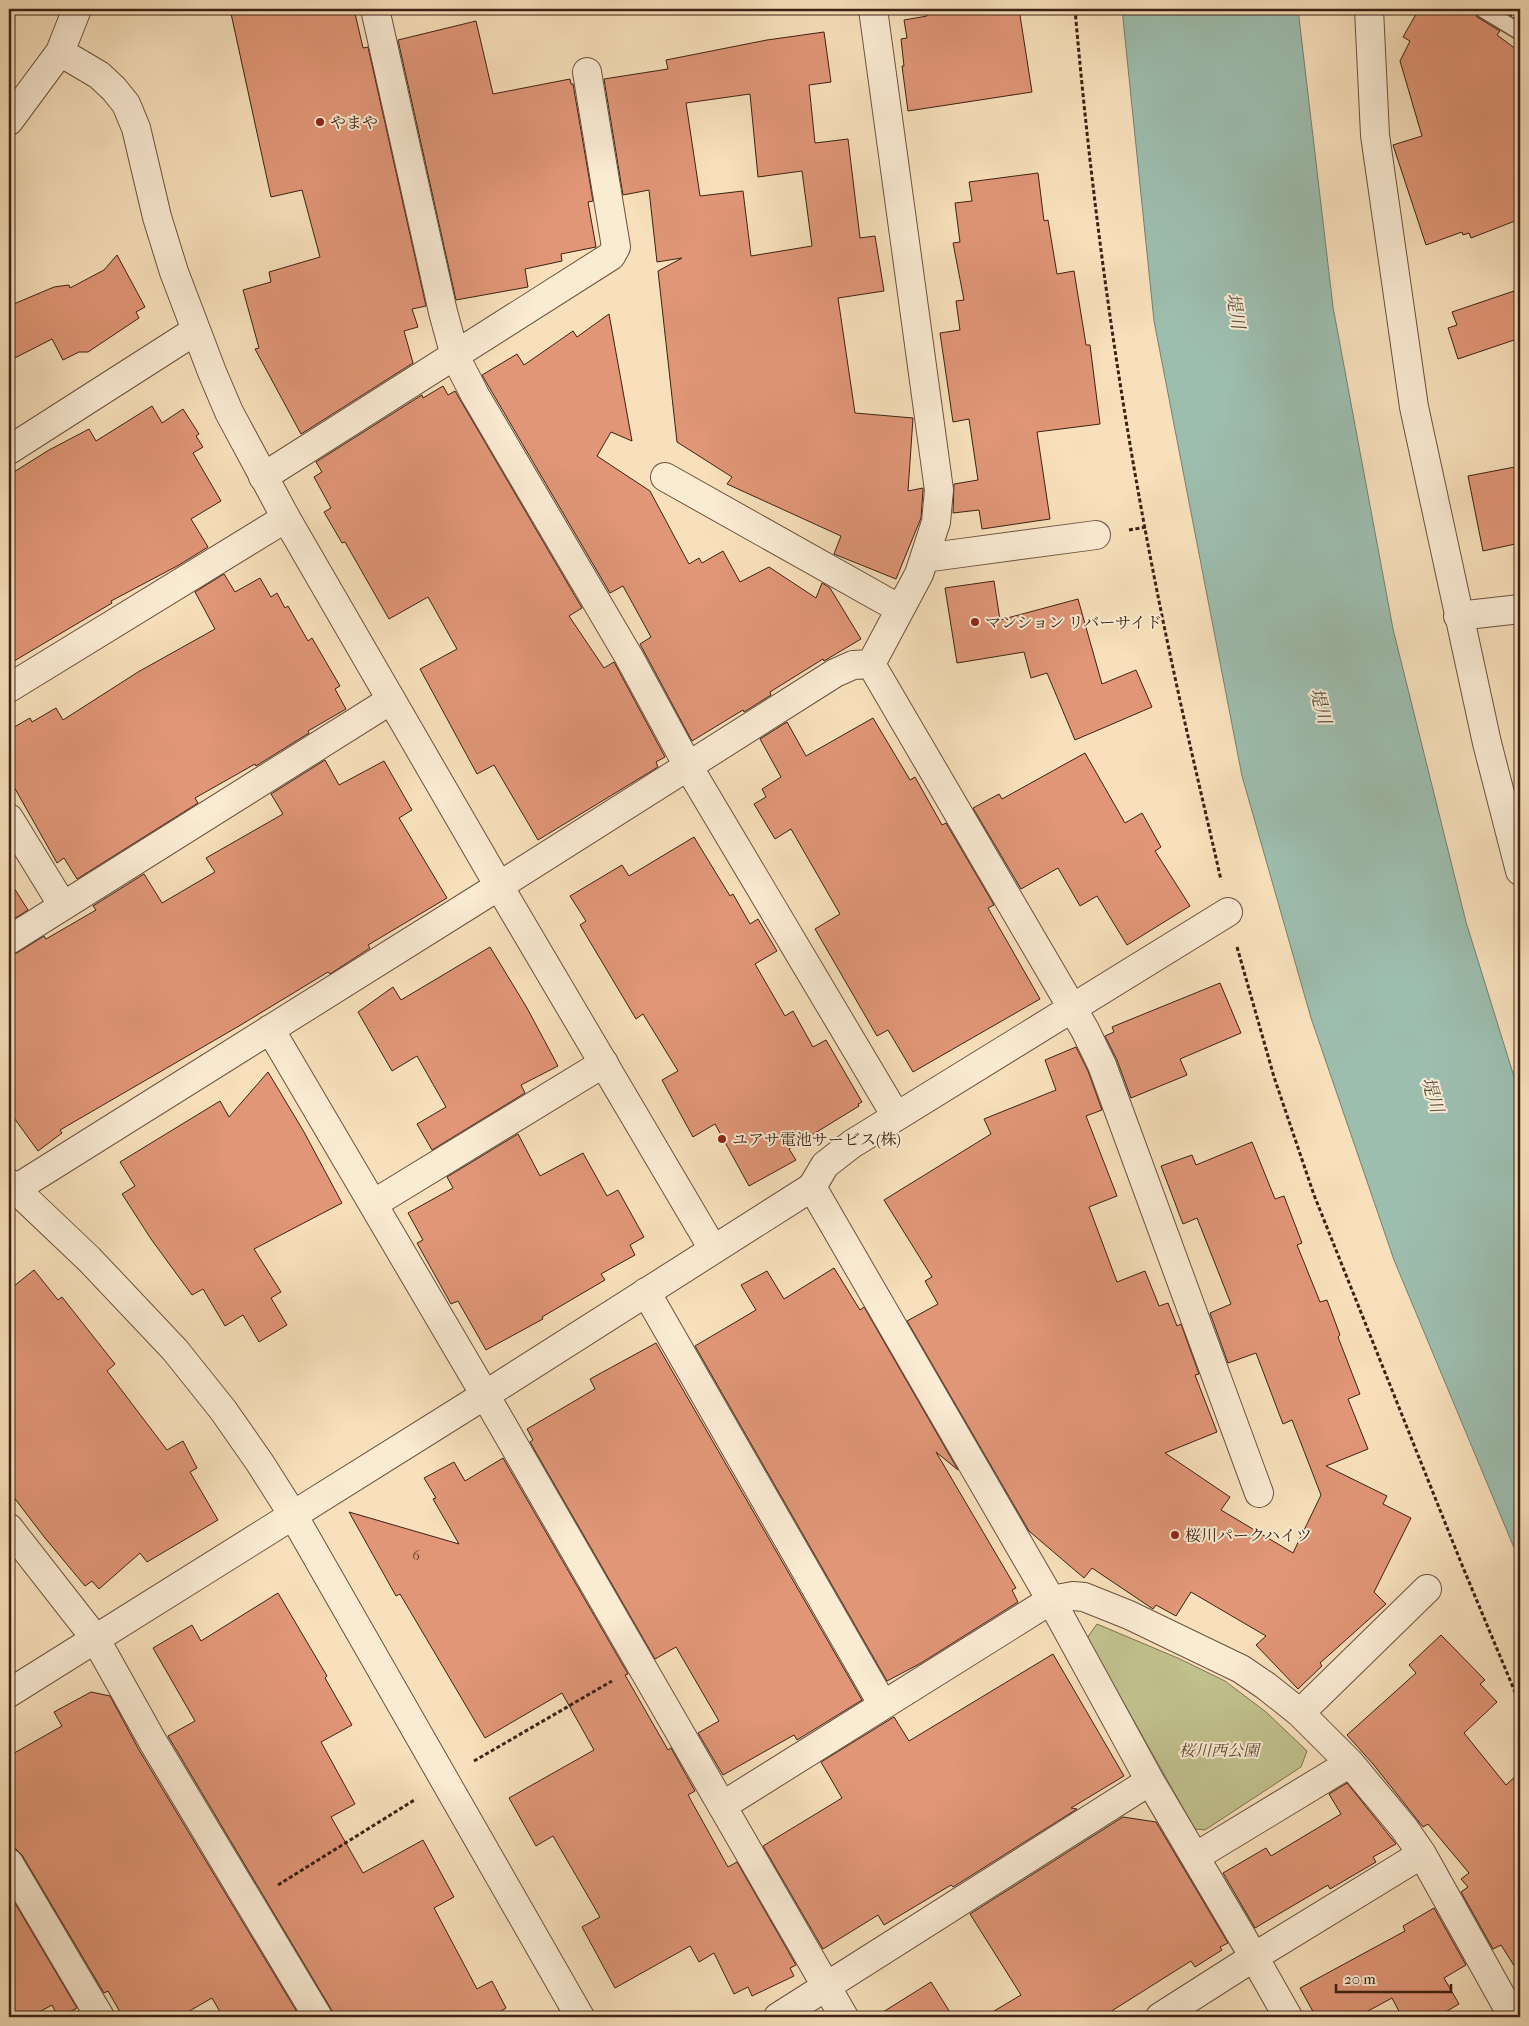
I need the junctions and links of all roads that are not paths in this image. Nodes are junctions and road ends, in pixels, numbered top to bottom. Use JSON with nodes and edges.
{"nodes":[{"id":1,"x":77,"y":9,"type":"edge"},
{"id":2,"x":375,"y":9,"type":"edge"},
{"id":3,"x":873,"y":9,"type":"edge"},
{"id":4,"x":1370,"y":9,"type":"edge"},
{"id":5,"x":1482,"y":9,"type":"edge"},
{"id":6,"x":1518,"y":28,"type":"edge"},
{"id":7,"x":60,"y":52,"type":"junction"},
{"id":8,"x":588,"y":72,"type":"dead end"},
{"id":9,"x":9,"y":120,"type":"edge"},
{"id":10,"x":195,"y":331,"type":"junction"},
{"id":11,"x":455,"y":356,"type":"junction"},
{"id":12,"x":9,"y":450,"type":"edge"},
{"id":13,"x":263,"y":477,"type":"junction"},
{"id":14,"x":666,"y":477,"type":"dead end"},
{"id":15,"x":286,"y":518,"type":"junction"},
{"id":16,"x":1096,"y":535,"type":"dead end"},
{"id":17,"x":924,"y":558,"type":"junction"},
{"id":18,"x":1520,"y":609,"type":"edge"},
{"id":19,"x":900,"y":610,"type":"junction"},
{"id":20,"x":1458,"y":616,"type":"junction"},
{"id":21,"x":871,"y":664,"type":"junction"},
{"id":22,"x":9,"y":688,"type":"edge"},
{"id":23,"x":391,"y":700,"type":"junction"},
{"id":24,"x":688,"y":766,"type":"junction"},
{"id":25,"x":9,"y":818,"type":"edge"},
{"id":26,"x":1520,"y":871,"type":"edge"},
{"id":27,"x":499,"y":886,"type":"junction"},
{"id":28,"x":64,"y":906,"type":"junction"},
{"id":29,"x":1228,"y":912,"type":"road end"},
{"id":30,"x":9,"y":940,"type":"edge"},
{"id":31,"x":1071,"y":1010,"type":"junction"},
{"id":32,"x":270,"y":1029,"type":"junction"},
{"id":33,"x":604,"y":1063,"type":"junction"},
{"id":34,"x":896,"y":1116,"type":"junction"},
{"id":35,"x":812,"y":1187,"type":"junction"},
{"id":36,"x":11,"y":1188,"type":"edge"},
{"id":37,"x":373,"y":1204,"type":"junction"},
{"id":38,"x":713,"y":1249,"type":"junction"},
{"id":39,"x":646,"y":1292,"type":"junction"},
{"id":40,"x":485,"y":1395,"type":"junction"},
{"id":41,"x":1259,"y":1493,"type":"dead end"},
{"id":42,"x":294,"y":1515,"type":"junction"},
{"id":43,"x":9,"y":1528,"type":"edge"},
{"id":44,"x":1427,"y":1589,"type":"dead end"},
{"id":45,"x":1051,"y":1600,"type":"junction"},
{"id":46,"x":95,"y":1638,"type":"junction"},
{"id":47,"x":9,"y":1693,"type":"edge"},
{"id":48,"x":883,"y":1704,"type":"junction"},
{"id":49,"x":1300,"y":1713,"type":"junction"},
{"id":50,"x":1350,"y":1763,"type":"junction"},
{"id":51,"x":1150,"y":1780,"type":"junction"},
{"id":52,"x":722,"y":1806,"type":"junction"},
{"id":53,"x":1422,"y":1854,"type":"junction"},
{"id":54,"x":1195,"y":1857,"type":"junction"},
{"id":55,"x":9,"y":1863,"type":"edge"},
{"id":56,"x":1254,"y":1957,"type":"junction"},
{"id":57,"x":826,"y":1986,"type":"junction"},
{"id":58,"x":100,"y":2017,"type":"edge"},
{"id":59,"x":318,"y":2017,"type":"edge"},
{"id":60,"x":580,"y":2017,"type":"edge"},
{"id":61,"x":778,"y":2017,"type":"edge"},
{"id":62,"x":844,"y":2017,"type":"edge"},
{"id":63,"x":1160,"y":2017,"type":"edge"},
{"id":64,"x":1288,"y":2017,"type":"edge"},
{"id":65,"x":1513,"y":2017,"type":"edge"}],
"edges":[{"from":1,"to":7,"type":"street"},
{"from":2,"to":11,"type":"street"},
{"from":3,"to":17,"type":"street"},
{"from":4,"to":20,"type":"street"},
{"from":5,"to":6,"type":"lane"},
{"from":7,"to":9,"type":"street"},
{"from":7,"to":10,"type":"street"},
{"from":8,"to":11,"type":"street"},
{"from":10,"to":12,"type":"street"},
{"from":10,"to":13,"type":"street"},
{"from":11,"to":13,"type":"street"},
{"from":11,"to":24,"type":"street"},
{"from":13,"to":15,"type":"street"},
{"from":14,"to":19,"type":"street"},
{"from":15,"to":22,"type":"street"},
{"from":15,"to":23,"type":"street"},
{"from":16,"to":17,"type":"street"},
{"from":17,"to":19,"type":"street"},
{"from":18,"to":20,"type":"street"},
{"from":19,"to":21,"type":"street"},
{"from":20,"to":26,"type":"street"},
{"from":21,"to":24,"type":"street"},
{"from":21,"to":31,"type":"street"},
{"from":23,"to":27,"type":"street"},
{"from":23,"to":28,"type":"street"},
{"from":24,"to":27,"type":"street"},
{"from":24,"to":34,"type":"street"},
{"from":25,"to":28,"type":"street"},
{"from":27,"to":32,"type":"street"},
{"from":27,"to":33,"type":"street"},
{"from":28,"to":30,"type":"street"},
{"from":29,"to":31,"type":"street"},
{"from":31,"to":34,"type":"street"},
{"from":31,"to":41,"type":"street"},
{"from":32,"to":36,"type":"street"},
{"from":32,"to":37,"type":"street"},
{"from":33,"to":37,"type":"street"},
{"from":33,"to":38,"type":"street"},
{"from":34,"to":35,"type":"street"},
{"from":35,"to":38,"type":"street"},
{"from":35,"to":45,"type":"street"},
{"from":36,"to":42,"type":"street"},
{"from":37,"to":40,"type":"street"},
{"from":38,"to":39,"type":"street"},
{"from":39,"to":40,"type":"street"},
{"from":39,"to":48,"type":"street"},
{"from":40,"to":42,"type":"street"},
{"from":40,"to":52,"type":"street"},
{"from":42,"to":46,"type":"street"},
{"from":42,"to":60,"type":"street"},
{"from":43,"to":46,"type":"street"},
{"from":44,"to":49,"type":"street"},
{"from":45,"to":48,"type":"street"},
{"from":45,"to":49,"type":"street"},
{"from":45,"to":51,"type":"street"},
{"from":46,"to":47,"type":"street"},
{"from":46,"to":59,"type":"street"},
{"from":48,"to":52,"type":"street"},
{"from":49,"to":50,"type":"street"},
{"from":50,"to":53,"type":"street"},
{"from":50,"to":54,"type":"street"},
{"from":51,"to":54,"type":"street"},
{"from":51,"to":57,"type":"street"},
{"from":52,"to":57,"type":"street"},
{"from":53,"to":56,"type":"street"},
{"from":53,"to":65,"type":"street"},
{"from":54,"to":56,"type":"street"},
{"from":55,"to":58,"type":"street"},
{"from":56,"to":63,"type":"street"},
{"from":56,"to":64,"type":"street"},
{"from":57,"to":61,"type":"street"},
{"from":57,"to":62,"type":"street"}]}
